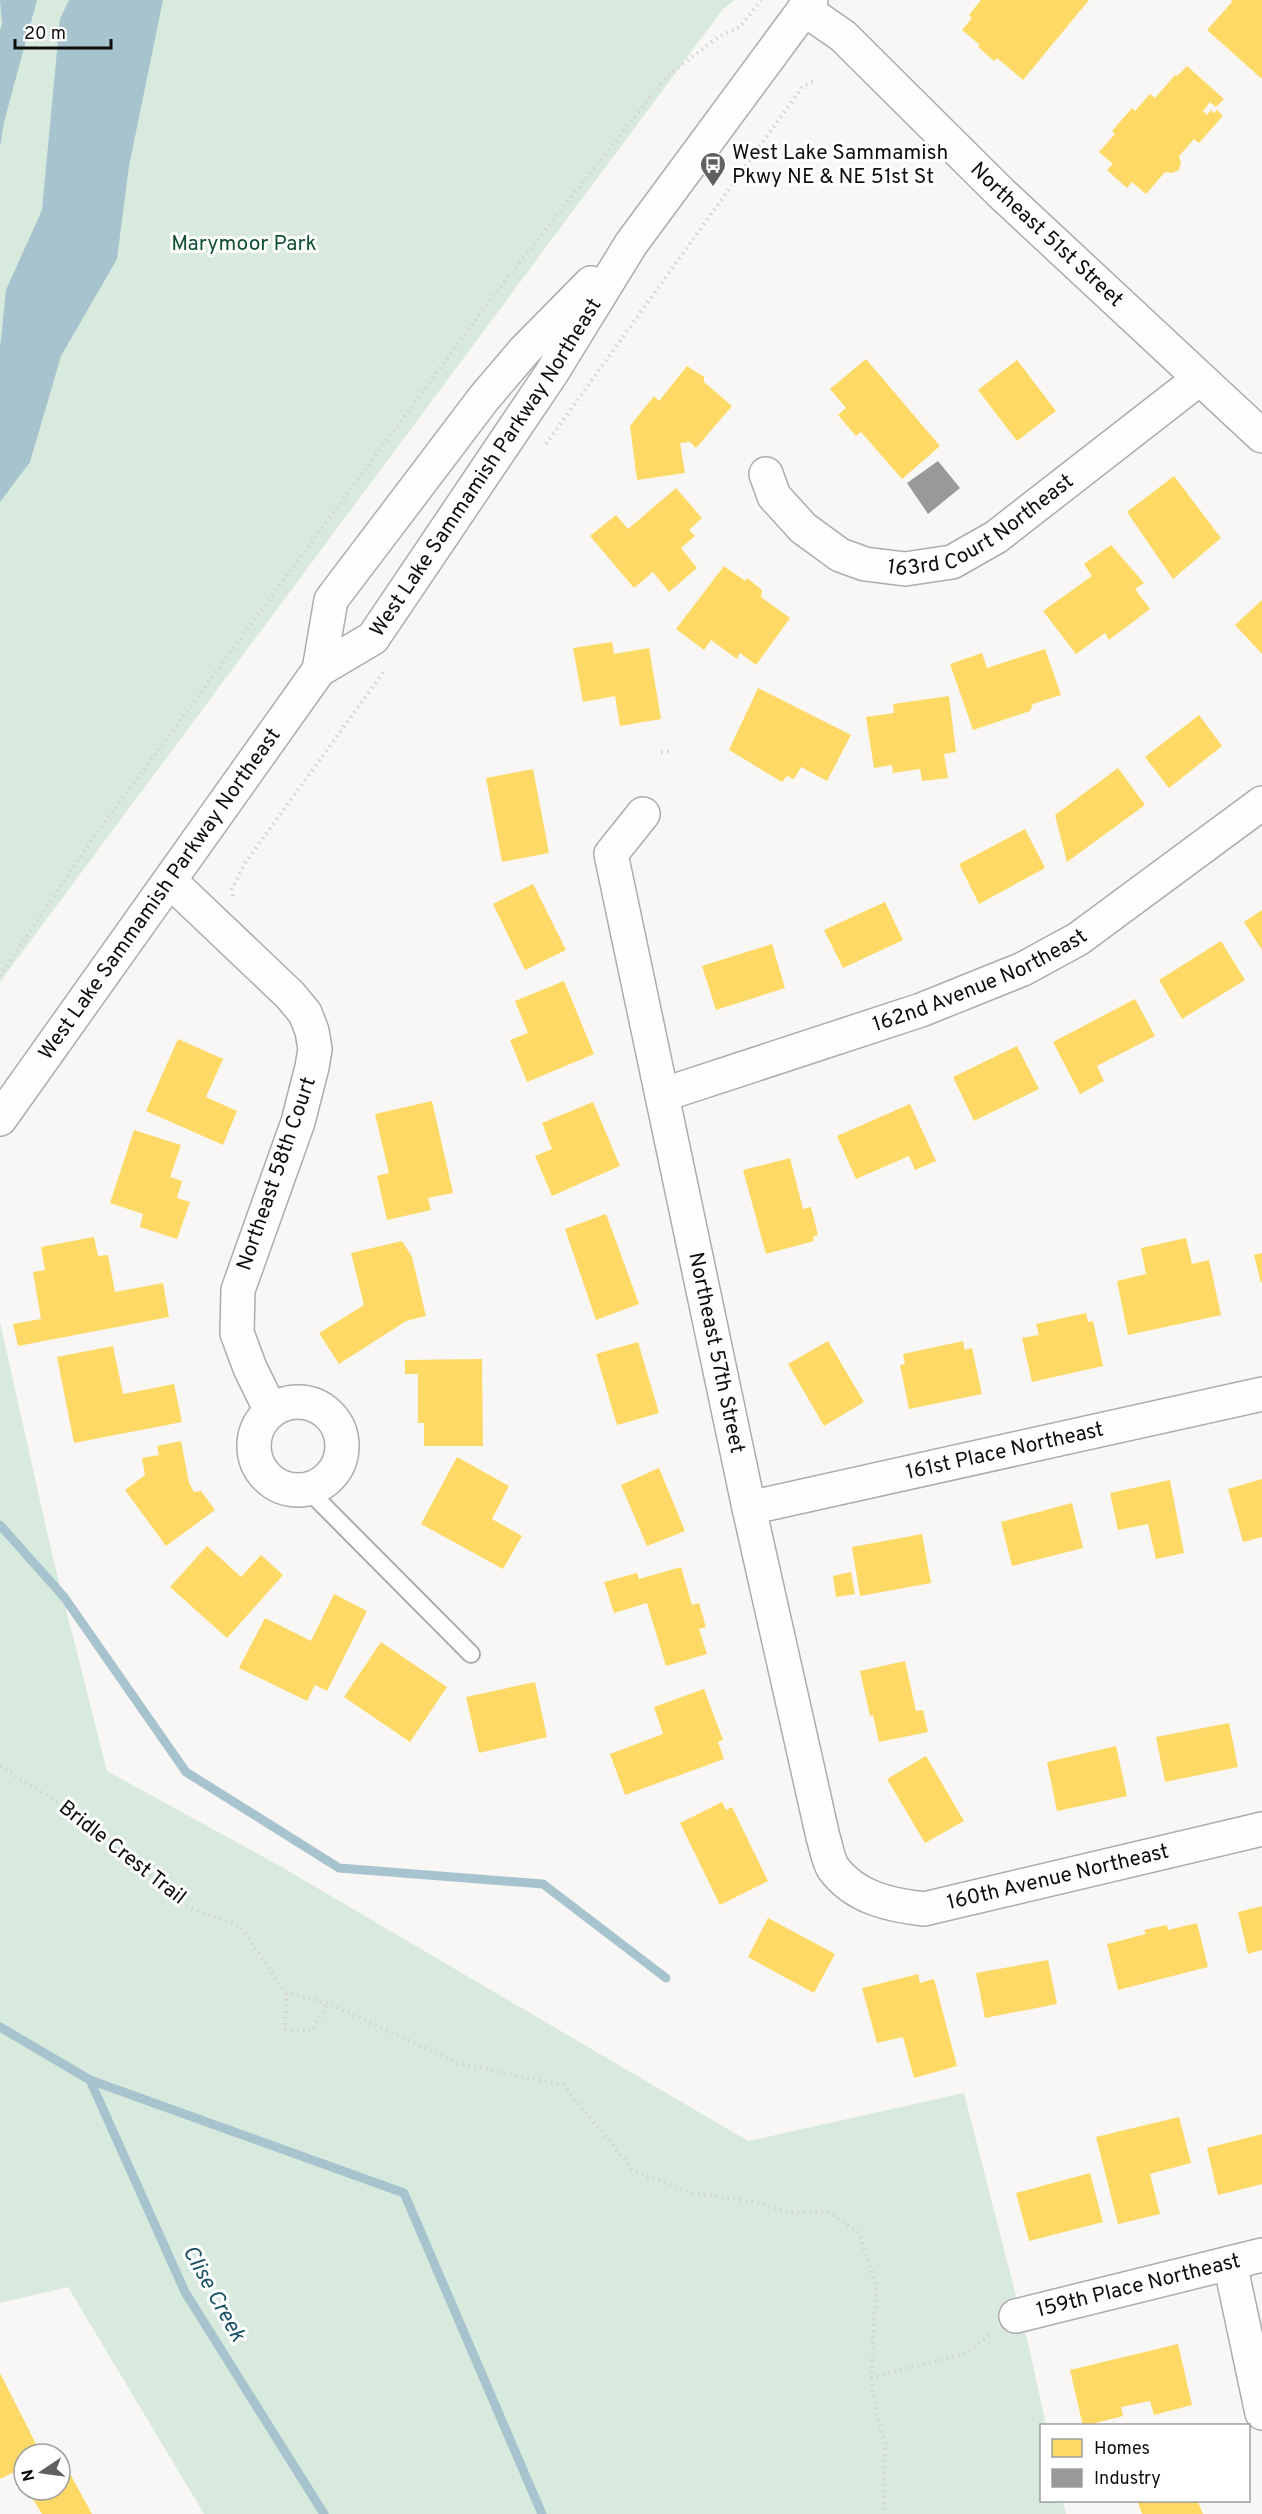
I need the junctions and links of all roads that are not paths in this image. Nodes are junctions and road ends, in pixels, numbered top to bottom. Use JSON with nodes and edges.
{"nodes":[{"id":1,"x":807,"y":4,"type":"edge"},
{"id":2,"x":631,"y":244,"type":"junction"},
{"id":3,"x":1199,"y":379,"type":"junction"},
{"id":4,"x":1262,"y":436,"type":"edge"},
{"id":5,"x":766,"y":474,"type":"dead end"},
{"id":6,"x":319,"y":670,"type":"junction"},
{"id":7,"x":1262,"y":803,"type":"edge"},
{"id":8,"x":643,"y":814,"type":"dead end"},
{"id":9,"x":170,"y":881,"type":"junction"},
{"id":10,"x":662,"y":1095,"type":"junction"},
{"id":11,"x":0,"y":1119,"type":"edge"},
{"id":12,"x":1262,"y":1394,"type":"edge"},
{"id":13,"x":271,"y":1411,"type":"junction"},
{"id":14,"x":307,"y":1489,"type":"junction"},
{"id":15,"x":749,"y":1508,"type":"junction"},
{"id":16,"x":471,"y":1654,"type":"dead end"},
{"id":17,"x":1262,"y":1829,"type":"edge"},
{"id":18,"x":855,"y":1890,"type":"joint"},
{"id":19,"x":1262,"y":2255,"type":"edge"},
{"id":20,"x":1230,"y":2263,"type":"junction"},
{"id":21,"x":1016,"y":2316,"type":"road end"},
{"id":22,"x":1262,"y":2413,"type":"edge"}],
"edges":[{"from":1,"to":2,"type":"street","name":"West Lake Sammamish Parkway Northeast"},
{"from":1,"to":3,"type":"street","name":"Northeast 51st Street"},
{"from":2,"to":6,"type":"street","name":"West Lake Sammamish Parkway Northeast"},
{"from":2,"to":6,"type":"street","name":"West Lake Sammamish Parkway Northeast"},
{"from":3,"to":4,"type":"street","name":"Northeast 51st Street"},
{"from":3,"to":5,"type":"street","name":"163rd Court Northeast"},
{"from":6,"to":9,"type":"street","name":"West Lake Sammamish Parkway Northeast"},
{"from":7,"to":10,"type":"street","name":"162nd Avenue Northeast"},
{"from":8,"to":10,"type":"street","name":"Northeast 57th Street"},
{"from":9,"to":11,"type":"street","name":"West Lake Sammamish Parkway Northeast"},
{"from":9,"to":13,"type":"street","name":"Northeast 58th Court"},
{"from":10,"to":15,"type":"street","name":"Northeast 57th Street"},
{"from":12,"to":15,"type":"street","name":"161st Place Northeast"},
{"from":13,"to":14,"type":"street"},
{"from":13,"to":14,"type":"street"},
{"from":14,"to":16,"type":"lane"},
{"from":15,"to":18,"type":"street","name":"Northeast 57th Street"},
{"from":17,"to":18,"type":"street","name":"160th Avenue Northeast"},
{"from":19,"to":20,"type":"street","name":"159th Place Northeast"},
{"from":20,"to":21,"type":"street","name":"159th Place Northeast"},
{"from":20,"to":22,"type":"street"}]}
